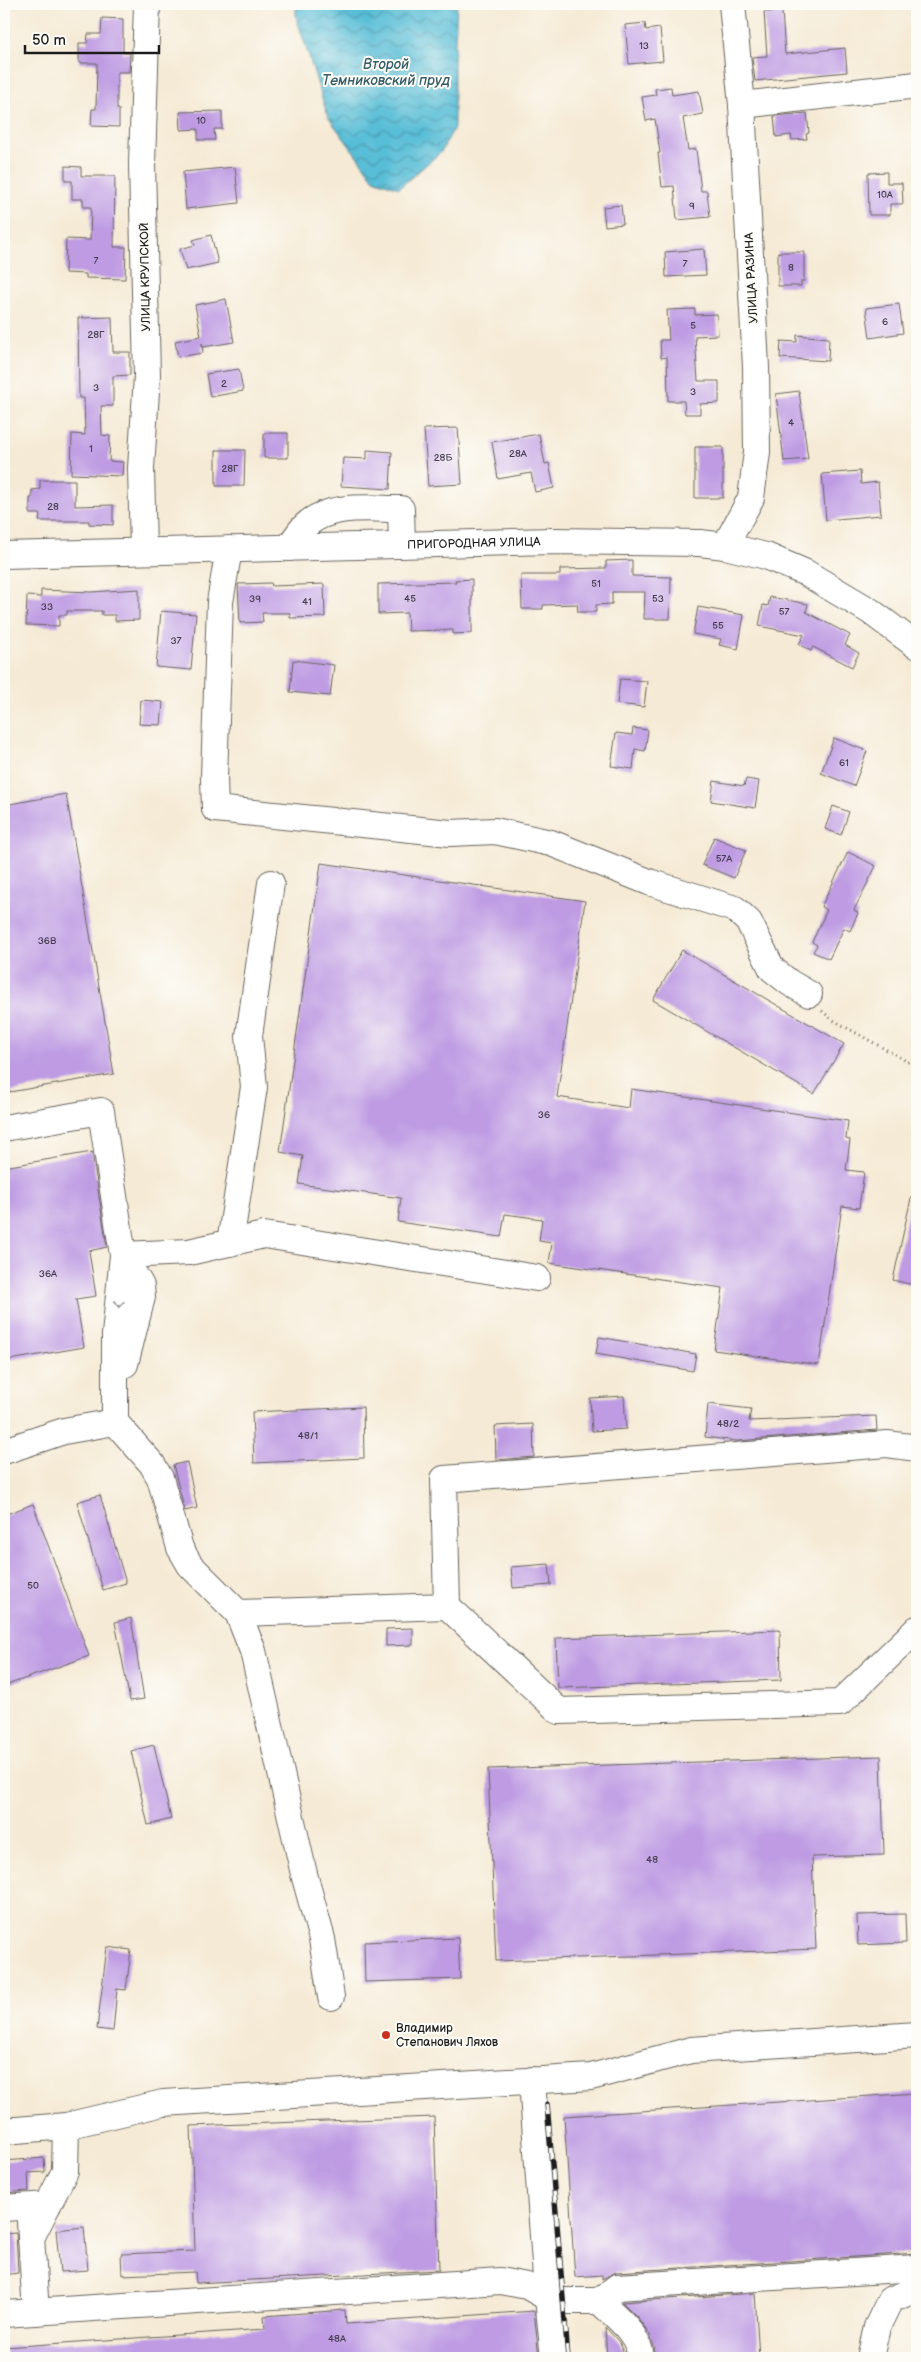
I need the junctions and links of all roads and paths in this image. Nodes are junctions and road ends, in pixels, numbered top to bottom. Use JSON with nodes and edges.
{"nodes":[{"id":1,"x":148,"y":4,"type":"edge"},
{"id":2,"x":732,"y":4,"type":"edge"},
{"id":3,"x":917,"y":85,"type":"edge"},
{"id":4,"x":742,"y":105,"type":"junction"},
{"id":5,"x":402,"y":545,"type":"junction"},
{"id":6,"x":725,"y":546,"type":"junction"},
{"id":7,"x":289,"y":548,"type":"junction"},
{"id":8,"x":229,"y":549,"type":"junction"},
{"id":9,"x":143,"y":550,"type":"junction"},
{"id":10,"x":4,"y":555,"type":"edge"},
{"id":11,"x":917,"y":646,"type":"edge"},
{"id":12,"x":272,"y":883,"type":"dead end"},
{"id":13,"x":809,"y":994,"type":"joint"},
{"id":14,"x":917,"y":1067,"type":"edge"},
{"id":15,"x":4,"y":1128,"type":"edge"},
{"id":16,"x":230,"y":1243,"type":"junction"},
{"id":17,"x":189,"y":1252,"type":"junction"},
{"id":18,"x":128,"y":1263,"type":"junction"},
{"id":19,"x":161,"y":1269,"type":"junction"},
{"id":20,"x":537,"y":1278,"type":"dead end"},
{"id":21,"x":142,"y":1297,"type":"junction"},
{"id":22,"x":114,"y":1411,"type":"junction"},
{"id":23,"x":917,"y":1448,"type":"edge"},
{"id":24,"x":4,"y":1451,"type":"edge"},
{"id":25,"x":447,"y":1606,"type":"junction"},
{"id":26,"x":238,"y":1613,"type":"junction"},
{"id":27,"x":917,"y":1629,"type":"edge"},
{"id":28,"x":331,"y":1997,"type":"dead end"},
{"id":29,"x":917,"y":2035,"type":"edge"},
{"id":30,"x":532,"y":2080,"type":"junction"},
{"id":31,"x":66,"y":2126,"type":"junction"},
{"id":32,"x":4,"y":2131,"type":"edge"},
{"id":33,"x":27,"y":2206,"type":"edge"},
{"id":34,"x":917,"y":2268,"type":"edge"},
{"id":35,"x":917,"y":2289,"type":"edge"},
{"id":36,"x":548,"y":2298,"type":"junction"},
{"id":37,"x":599,"y":2301,"type":"junction"},
{"id":38,"x":36,"y":2312,"type":"junction"},
{"id":39,"x":4,"y":2314,"type":"edge"},
{"id":40,"x":554,"y":2358,"type":"edge"},
{"id":41,"x":641,"y":2358,"type":"edge"},
{"id":42,"x":870,"y":2358,"type":"edge"}],
"edges":[{"from":1,"to":9,"type":"street","name":"УЛИЦА КРУПСКОЙ"},
{"from":2,"to":4,"type":"street","name":"УЛИЦА РАЗИНА"},
{"from":3,"to":4,"type":"street"},
{"from":4,"to":6,"type":"street","name":"УЛИЦА РАЗИНА"},
{"from":5,"to":6,"type":"street","name":"ПРИГОРОДНАЯ УЛИЦА"},
{"from":5,"to":7,"type":"street","name":"ПРИГОРОДНАЯ УЛИЦА"},
{"from":5,"to":7,"type":"street"},
{"from":6,"to":11,"type":"street","name":"ПРИГОРОДНАЯ УЛИЦА"},
{"from":7,"to":8,"type":"street","name":"ПРИГОРОДНАЯ УЛИЦА"},
{"from":8,"to":9,"type":"street","name":"ПРИГОРОДНАЯ УЛИЦА"},
{"from":8,"to":13,"type":"street"},
{"from":9,"to":10,"type":"street","name":"ПРИГОРОДНАЯ УЛИЦА"},
{"from":12,"to":16,"type":"street"},
{"from":13,"to":14,"type":"path"},
{"from":15,"to":18,"type":"street"},
{"from":16,"to":17,"type":"street"},
{"from":16,"to":20,"type":"street"},
{"from":17,"to":18,"type":"street"},
{"from":17,"to":19,"type":"street"},
{"from":18,"to":19,"type":"street"},
{"from":18,"to":21,"type":"street"},
{"from":18,"to":22,"type":"street","one_way":true},
{"from":19,"to":21,"type":"street"},
{"from":21,"to":22,"type":"street"},
{"from":22,"to":24,"type":"street"},
{"from":22,"to":26,"type":"street"},
{"from":23,"to":25,"type":"street"},
{"from":25,"to":26,"type":"street"},
{"from":25,"to":27,"type":"street"},
{"from":26,"to":28,"type":"street"},
{"from":29,"to":30,"type":"street"},
{"from":30,"to":31,"type":"street"},
{"from":30,"to":36,"type":"street"},
{"from":31,"to":32,"type":"street"},
{"from":31,"to":33,"type":"street"},
{"from":33,"to":38,"type":"street"},
{"from":34,"to":37,"type":"street"},
{"from":35,"to":42,"type":"street"},
{"from":36,"to":37,"type":"street"},
{"from":36,"to":38,"type":"street"},
{"from":36,"to":40,"type":"street"},
{"from":37,"to":41,"type":"street"},
{"from":38,"to":39,"type":"street"}]}
